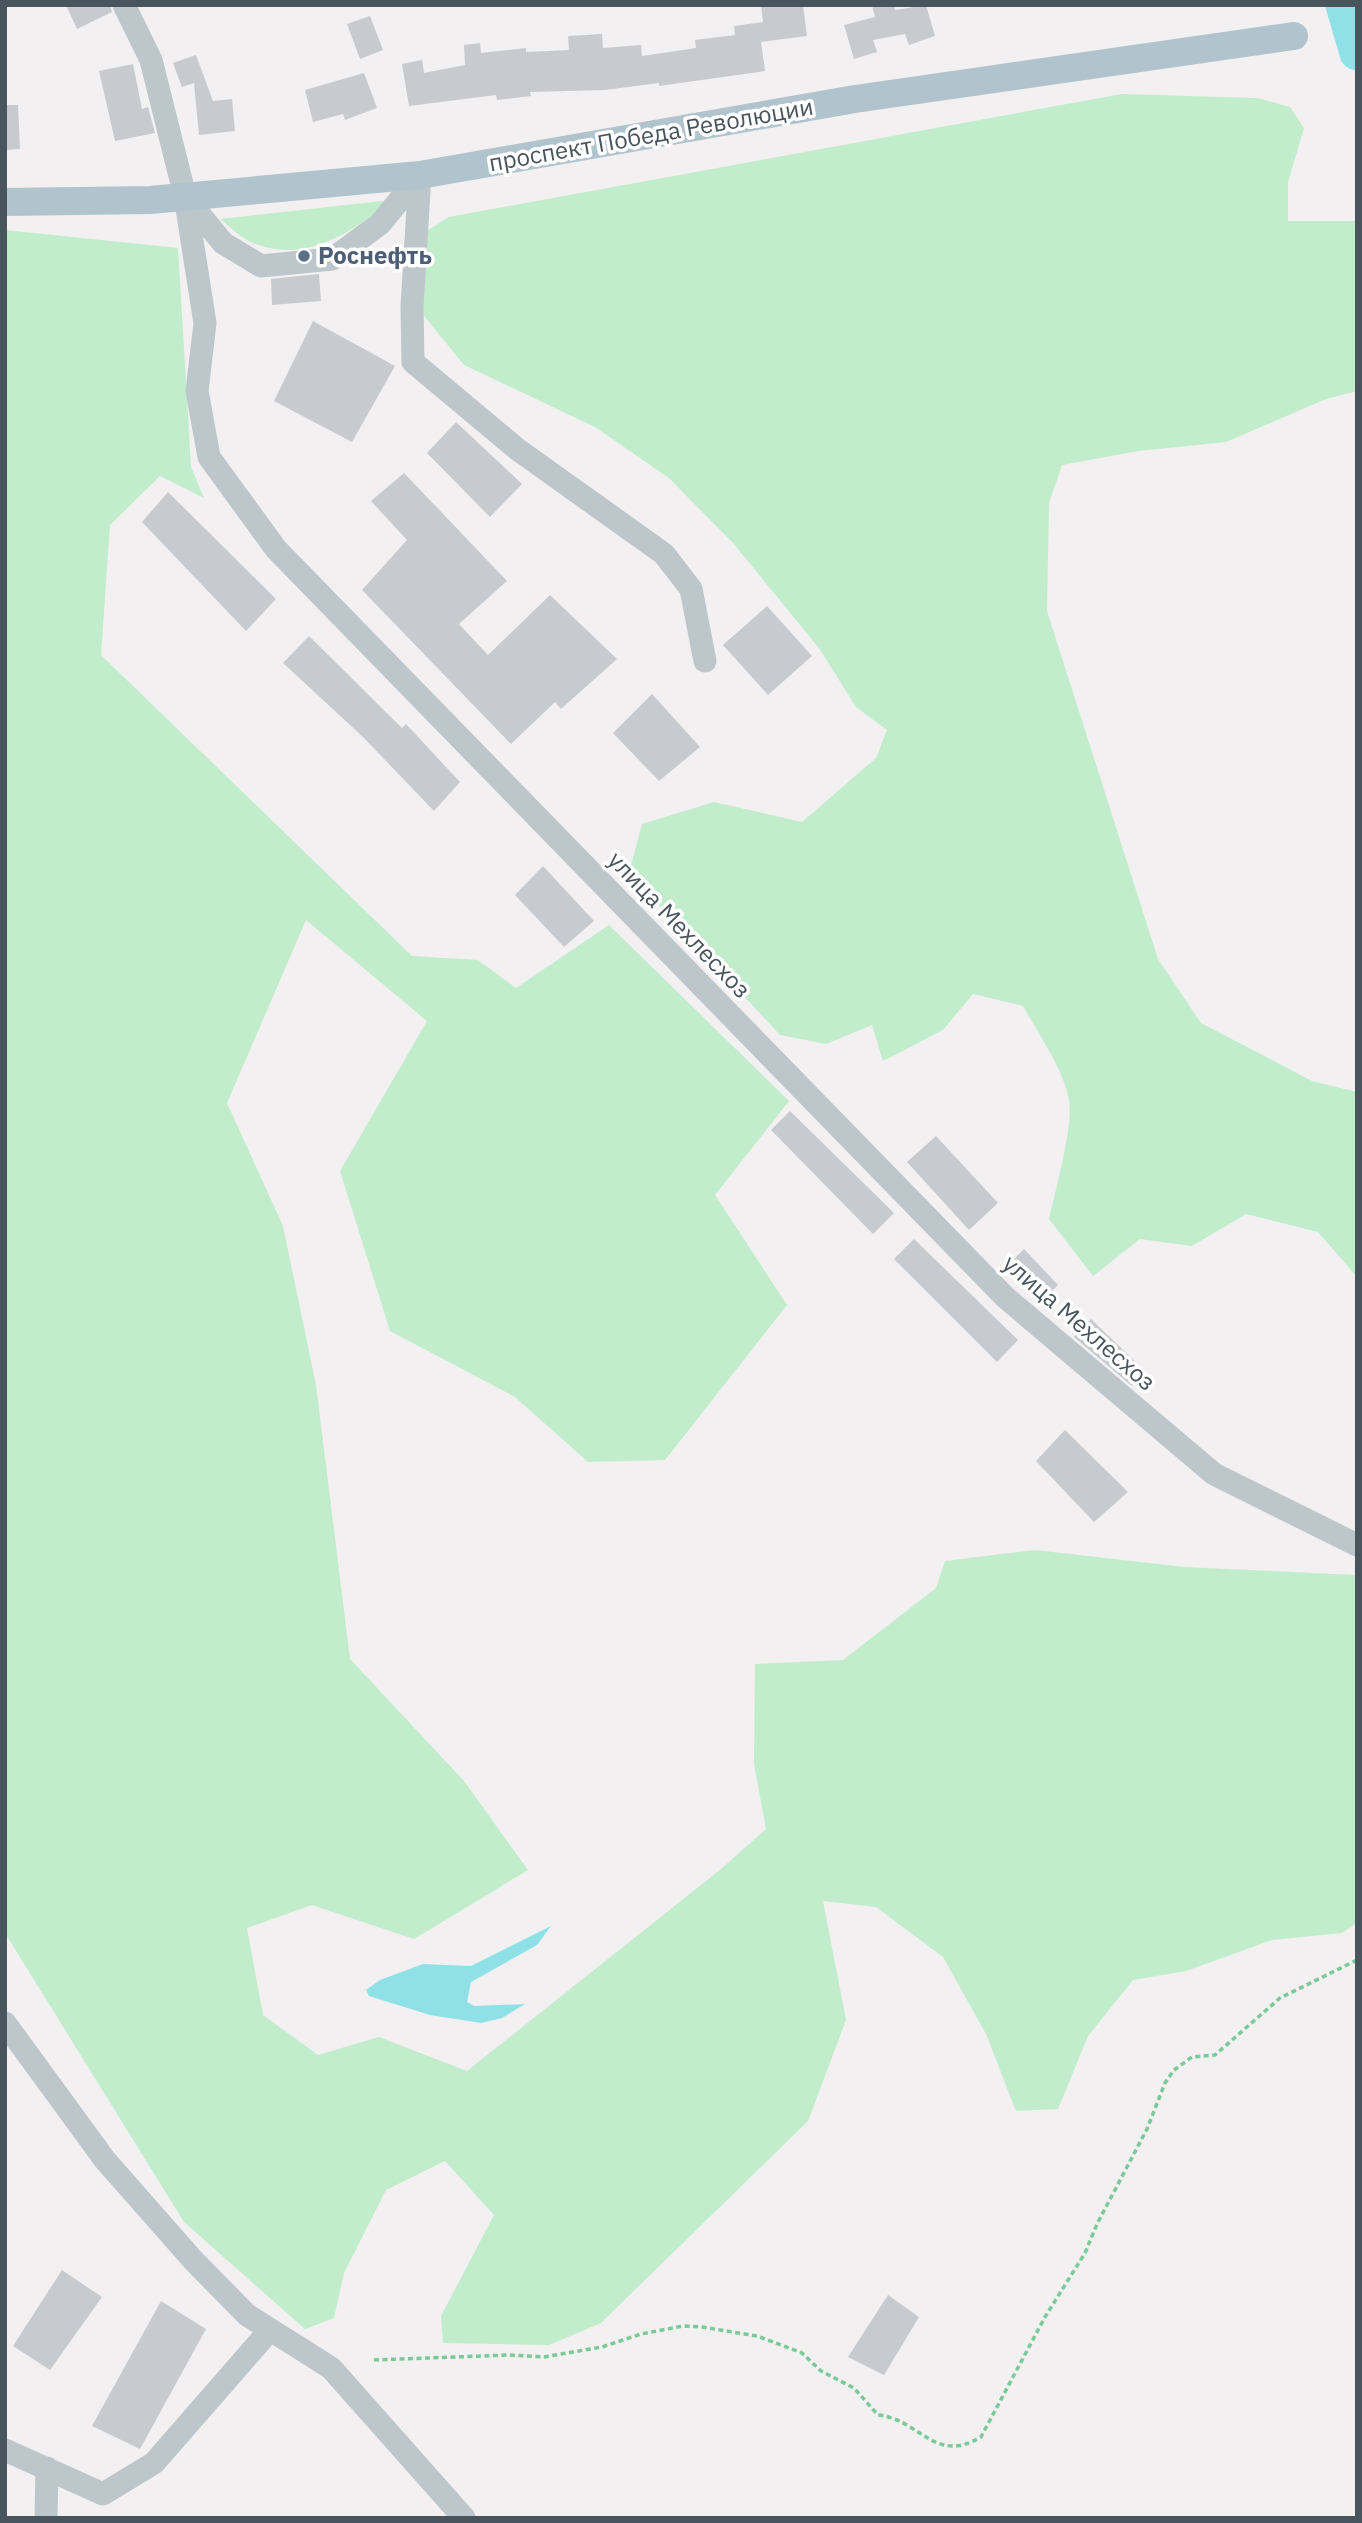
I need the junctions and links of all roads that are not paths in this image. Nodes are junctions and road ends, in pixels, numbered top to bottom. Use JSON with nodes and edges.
{"nodes":[{"id":1,"x":124,"y":5,"type":"edge"},
{"id":2,"x":1294,"y":36,"type":"dead end"},
{"id":3,"x":420,"y":175,"type":"junction"},
{"id":4,"x":185,"y":196,"type":"junction"},
{"id":5,"x":5,"y":202,"type":"edge"},
{"id":6,"x":705,"y":660,"type":"dead end"},
{"id":7,"x":1357,"y":1545,"type":"edge"},
{"id":8,"x":5,"y":2023,"type":"edge"},
{"id":9,"x":270,"y":2330,"type":"junction"},
{"id":10,"x":5,"y":2450,"type":"edge"},
{"id":11,"x":47,"y":2468,"type":"junction"},
{"id":12,"x":46,"y":2518,"type":"edge"},
{"id":13,"x":464,"y":2518,"type":"edge"}],
"edges":[{"from":1,"to":4,"type":"street","name":"улица Мехлесхоз"},
{"from":2,"to":3,"type":"main road","name":"проспект Победа Революции"},
{"from":3,"to":4,"type":"main road","name":"проспект Победа Революции"},
{"from":3,"to":4,"type":"street"},
{"from":3,"to":6,"type":"street"},
{"from":4,"to":5,"type":"main road","name":"проспект Победа Революции"},
{"from":4,"to":7,"type":"street","name":"улица Мехлесхоз"},
{"from":8,"to":9,"type":"street"},
{"from":9,"to":11,"type":"street"},
{"from":9,"to":13,"type":"street"},
{"from":10,"to":11,"type":"street"},
{"from":11,"to":12,"type":"street"}]}
